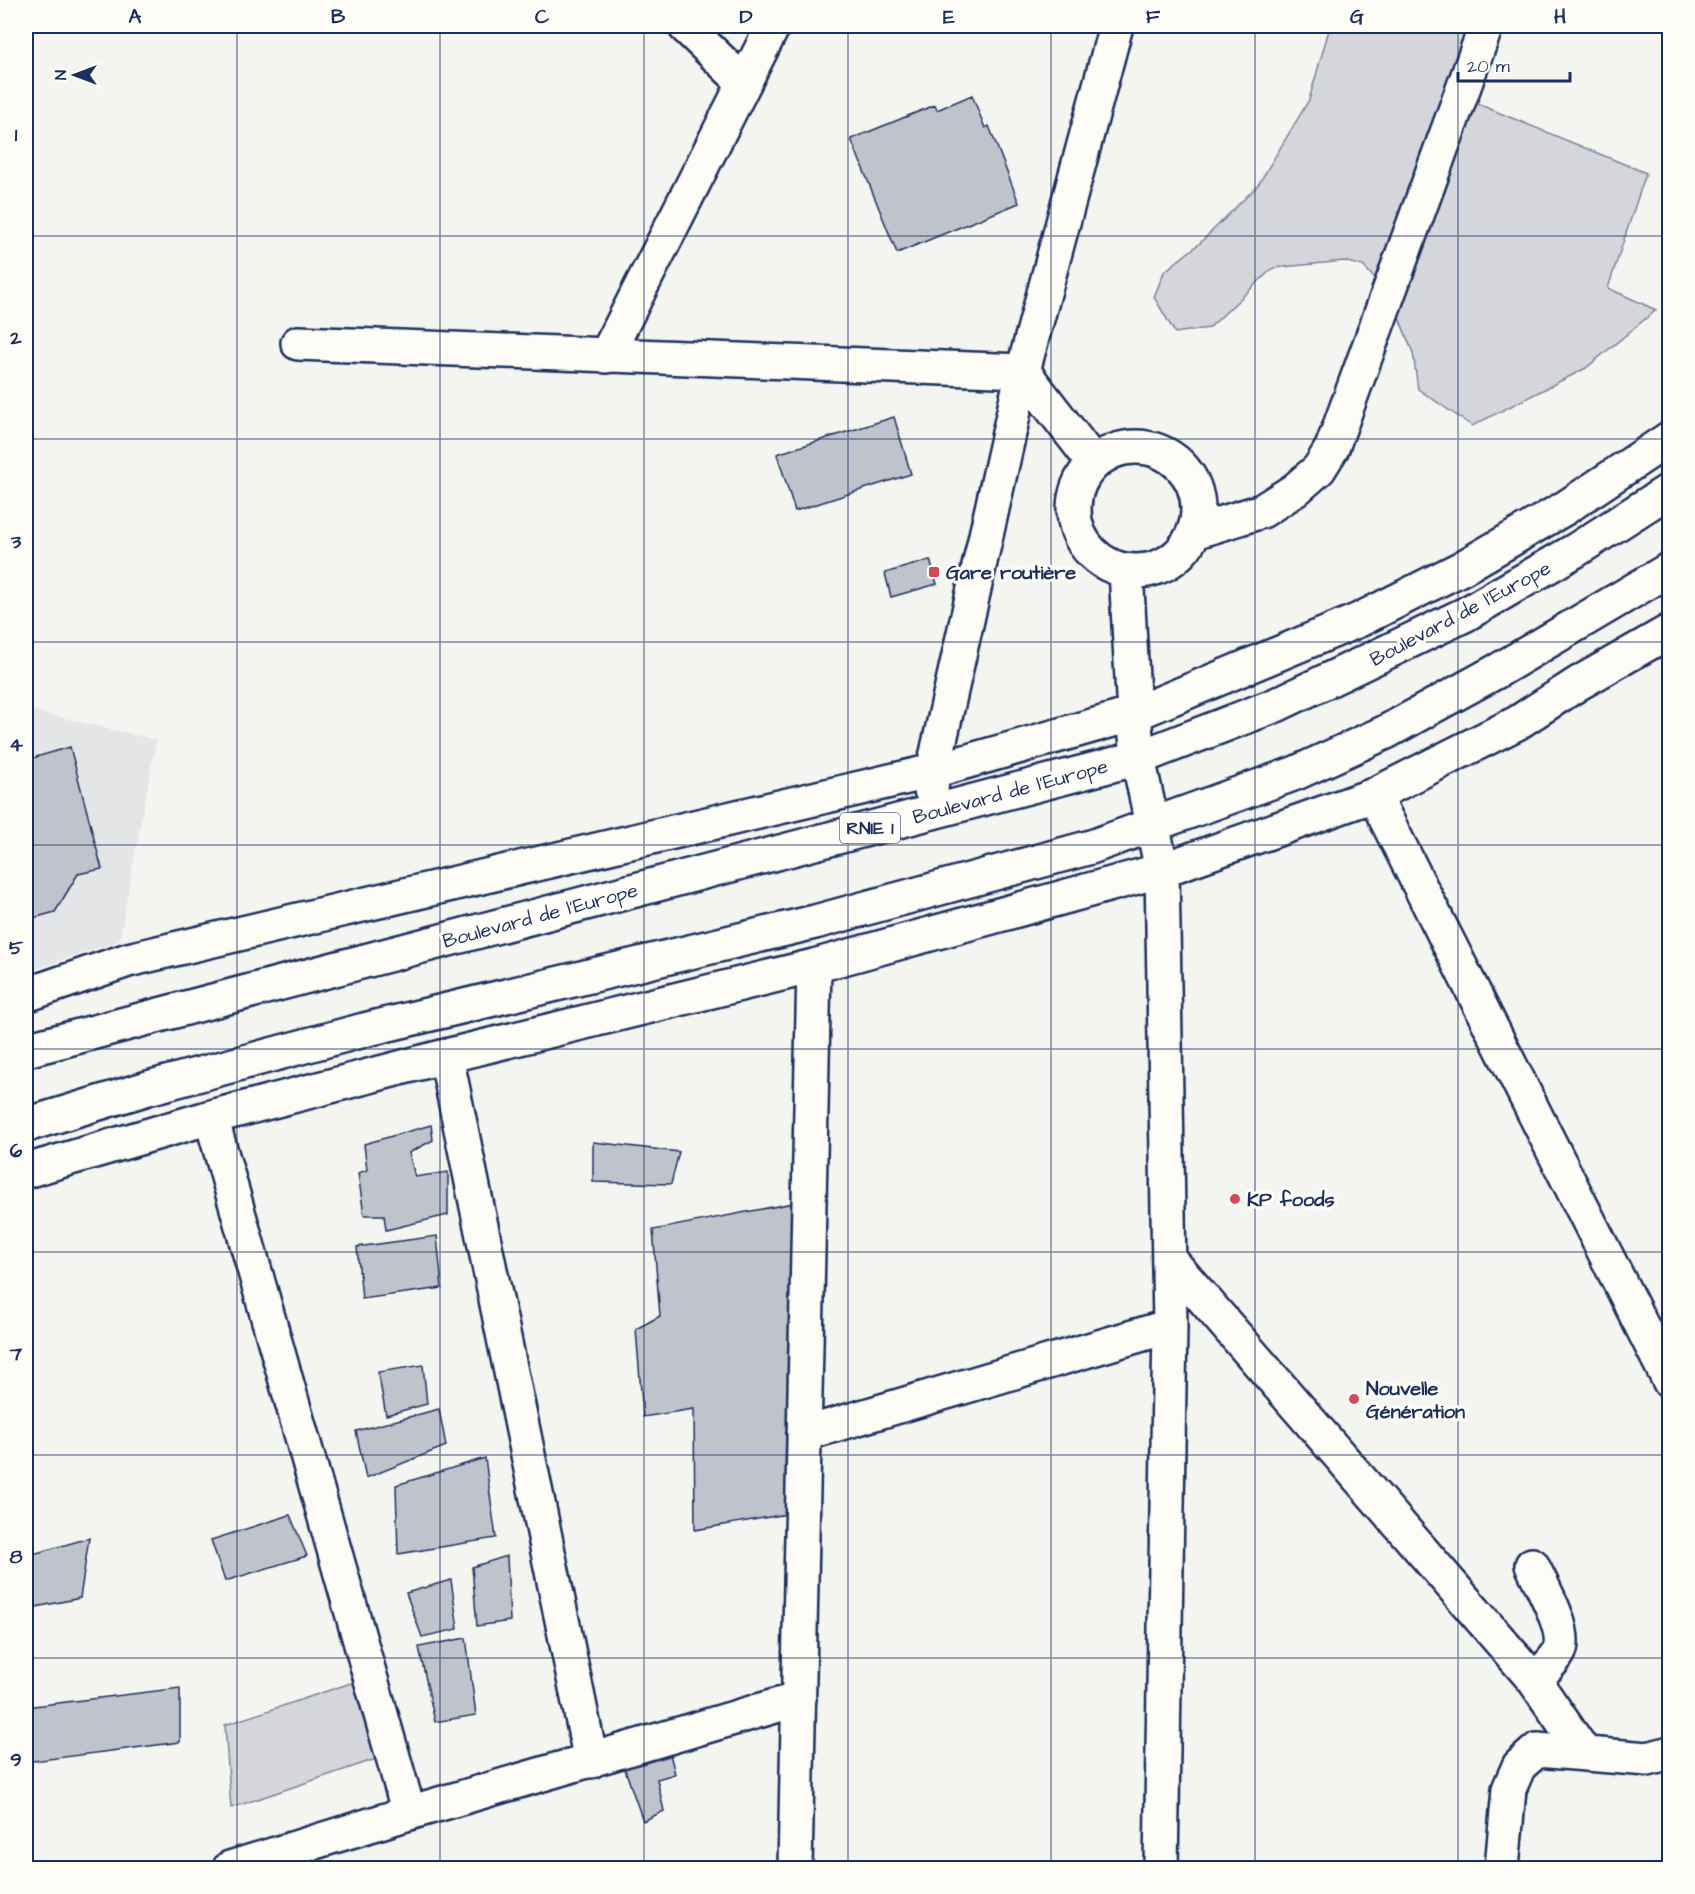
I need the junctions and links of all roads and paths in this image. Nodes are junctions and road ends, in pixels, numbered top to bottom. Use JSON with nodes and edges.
{"nodes":[{"id":1,"x":685,"y":26,"type":"edge"},
{"id":2,"x":773,"y":26,"type":"edge"},
{"id":3,"x":1116,"y":26,"type":"edge"},
{"id":4,"x":1486,"y":26,"type":"edge"},
{"id":5,"x":744,"y":83,"type":"junction"},
{"id":6,"x":298,"y":343,"type":"dead end"},
{"id":7,"x":606,"y":356,"type":"junction"},
{"id":8,"x":1023,"y":371,"type":"junction"},
{"id":9,"x":1670,"y":438,"type":"edge"},
{"id":10,"x":1094,"y":463,"type":"junction"},
{"id":11,"x":1670,"y":490,"type":"edge"},
{"id":12,"x":1194,"y":532,"type":"junction"},
{"id":13,"x":1670,"y":569,"type":"edge"},
{"id":14,"x":1126,"y":571,"type":"junction"},
{"id":15,"x":1669,"y":632,"type":"edge"},
{"id":16,"x":1134,"y":714,"type":"junction"},
{"id":17,"x":1138,"y":758,"type":"junction"},
{"id":18,"x":933,"y":771,"type":"junction"},
{"id":19,"x":1374,"y":795,"type":"junction"},
{"id":20,"x":928,"y":812,"type":"junction"},
{"id":21,"x":1153,"y":825,"type":"junction"},
{"id":22,"x":1162,"y":870,"type":"junction"},
{"id":23,"x":814,"y":966,"type":"junction"},
{"id":24,"x":26,"y":995,"type":"edge"},
{"id":25,"x":26,"y":1050,"type":"edge"},
{"id":26,"x":447,"y":1056,"type":"junction"},
{"id":27,"x":211,"y":1118,"type":"junction"},
{"id":28,"x":26,"y":1125,"type":"edge"},
{"id":29,"x":26,"y":1171,"type":"edge"},
{"id":30,"x":1170,"y":1260,"type":"junction"},
{"id":31,"x":1170,"y":1326,"type":"junction"},
{"id":32,"x":1670,"y":1383,"type":"edge"},
{"id":33,"x":804,"y":1434,"type":"junction"},
{"id":34,"x":1532,"y":1565,"type":"dead end"},
{"id":35,"x":1534,"y":1680,"type":"junction"},
{"id":36,"x":799,"y":1699,"type":"junction"},
{"id":37,"x":1670,"y":1753,"type":"edge"},
{"id":38,"x":1585,"y":1754,"type":"junction"},
{"id":39,"x":591,"y":1761,"type":"junction"},
{"id":40,"x":409,"y":1813,"type":"junction"},
{"id":41,"x":299,"y":1859,"type":"edge"},
{"id":42,"x":230,"y":1869,"type":"edge"},
{"id":43,"x":795,"y":1869,"type":"edge"},
{"id":44,"x":1161,"y":1869,"type":"edge"},
{"id":45,"x":1502,"y":1869,"type":"edge"}],
"edges":[{"from":1,"to":5,"type":"main road"},
{"from":2,"to":5,"type":"main road"},
{"from":3,"to":8,"type":"main road"},
{"from":4,"to":12,"type":"main road"},
{"from":5,"to":7,"type":"main road"},
{"from":6,"to":7,"type":"main road"},
{"from":7,"to":8,"type":"main road"},
{"from":8,"to":10,"type":"main road"},
{"from":8,"to":18,"type":"main road"},
{"from":9,"to":16,"type":"main road"},
{"from":10,"to":12,"type":"main road"},
{"from":10,"to":14,"type":"main road"},
{"from":11,"to":17,"type":"main road","name":"Boulevard de l’Europe","number":"RNIE 1"},
{"from":12,"to":14,"type":"main road"},
{"from":13,"to":21,"type":"main road"},
{"from":14,"to":16,"type":"main road"},
{"from":15,"to":19,"type":"main road"},
{"from":16,"to":17,"type":"main road"},
{"from":16,"to":18,"type":"main road"},
{"from":17,"to":20,"type":"main road","name":"Boulevard de l’Europe","number":"RNIE 1"},
{"from":17,"to":21,"type":"main road"},
{"from":18,"to":20,"type":"main road"},
{"from":18,"to":24,"type":"main road"},
{"from":19,"to":22,"type":"main road"},
{"from":19,"to":32,"type":"main road"},
{"from":20,"to":25,"type":"main road","name":"Boulevard de l’Europe","number":"RNIE 1"},
{"from":21,"to":22,"type":"main road"},
{"from":21,"to":28,"type":"main road"},
{"from":22,"to":23,"type":"main road"},
{"from":22,"to":30,"type":"main road"},
{"from":23,"to":26,"type":"main road"},
{"from":23,"to":33,"type":"main road"},
{"from":26,"to":27,"type":"main road"},
{"from":26,"to":39,"type":"main road"},
{"from":27,"to":29,"type":"main road"},
{"from":27,"to":40,"type":"main road"},
{"from":30,"to":31,"type":"main road"},
{"from":30,"to":35,"type":"main road"},
{"from":31,"to":33,"type":"main road"},
{"from":31,"to":44,"type":"main road"},
{"from":33,"to":36,"type":"main road"},
{"from":34,"to":35,"type":"main road"},
{"from":35,"to":38,"type":"main road"},
{"from":36,"to":39,"type":"main road"},
{"from":36,"to":43,"type":"main road"},
{"from":37,"to":38,"type":"main road"},
{"from":38,"to":45,"type":"main road"},
{"from":39,"to":40,"type":"main road"},
{"from":40,"to":41,"type":"main road"},
{"from":41,"to":42,"type":"main road"}]}
